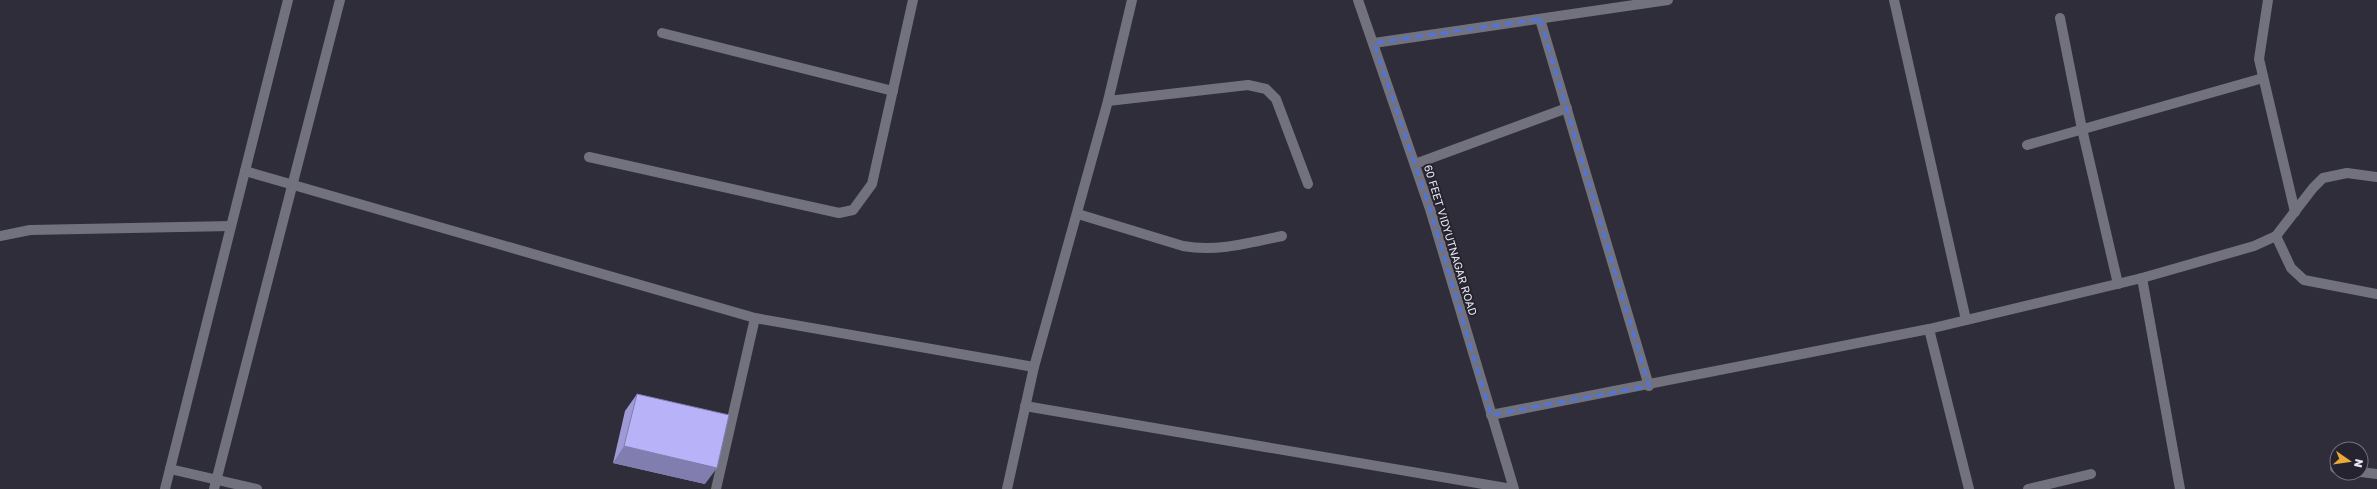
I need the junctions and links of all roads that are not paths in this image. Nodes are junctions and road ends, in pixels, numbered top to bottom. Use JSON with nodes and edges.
{"nodes":[{"id":1,"x":288,"y":0,"type":"edge"},
{"id":2,"x":340,"y":0,"type":"edge"},
{"id":3,"x":913,"y":0,"type":"edge"},
{"id":4,"x":1132,"y":0,"type":"edge"},
{"id":5,"x":1358,"y":0,"type":"edge"},
{"id":6,"x":1668,"y":0,"type":"edge"},
{"id":7,"x":1894,"y":0,"type":"edge"},
{"id":8,"x":2268,"y":0,"type":"edge"},
{"id":9,"x":2060,"y":18,"type":"dead end"},
{"id":10,"x":1540,"y":19,"type":"junction"},
{"id":11,"x":662,"y":34,"type":"dead end"},
{"id":12,"x":1374,"y":43,"type":"junction"},
{"id":13,"x":2263,"y":78,"type":"junction"},
{"id":14,"x":893,"y":91,"type":"junction"},
{"id":15,"x":1108,"y":101,"type":"junction"},
{"id":16,"x":1567,"y":108,"type":"junction"},
{"id":17,"x":2082,"y":129,"type":"junction"},
{"id":18,"x":2027,"y":145,"type":"dead end"},
{"id":19,"x":589,"y":157,"type":"dead end"},
{"id":20,"x":1415,"y":164,"type":"junction"},
{"id":21,"x":245,"y":172,"type":"junction"},
{"id":22,"x":2377,"y":177,"type":"edge"},
{"id":23,"x":293,"y":184,"type":"junction"},
{"id":24,"x":1308,"y":184,"type":"dead end"},
{"id":25,"x":2295,"y":212,"type":"junction"},
{"id":26,"x":1078,"y":214,"type":"junction"},
{"id":27,"x":231,"y":226,"type":"junction"},
{"id":28,"x":1,"y":235,"type":"edge"},
{"id":29,"x":1282,"y":236,"type":"dead end"},
{"id":30,"x":2276,"y":236,"type":"junction"},
{"id":31,"x":2142,"y":278,"type":"junction"},
{"id":32,"x":2118,"y":284,"type":"junction"},
{"id":33,"x":2377,"y":294,"type":"edge"},
{"id":34,"x":755,"y":318,"type":"junction"},
{"id":35,"x":1966,"y":320,"type":"junction"},
{"id":36,"x":1929,"y":329,"type":"junction"},
{"id":37,"x":1034,"y":367,"type":"junction"},
{"id":38,"x":1649,"y":386,"type":"junction"},
{"id":39,"x":1025,"y":406,"type":"junction"},
{"id":40,"x":1492,"y":415,"type":"junction"},
{"id":41,"x":170,"y":469,"type":"junction"},
{"id":42,"x":2092,"y":474,"type":"dead end"},
{"id":43,"x":215,"y":484,"type":"edge"},
{"id":44,"x":165,"y":489,"type":"edge"},
{"id":45,"x":257,"y":489,"type":"edge"},
{"id":46,"x":716,"y":489,"type":"edge"},
{"id":47,"x":1007,"y":489,"type":"edge"},
{"id":48,"x":1513,"y":489,"type":"edge"},
{"id":49,"x":1969,"y":489,"type":"edge"},
{"id":50,"x":2028,"y":489,"type":"edge"},
{"id":51,"x":2180,"y":489,"type":"edge"}],
"edges":[{"from":1,"to":21,"type":"street"},
{"from":2,"to":23,"type":"street"},
{"from":3,"to":14,"type":"street"},
{"from":4,"to":15,"type":"street"},
{"from":5,"to":12,"type":"street","name":"60 FEET VIDYUTNAGAR ROAD"},
{"from":6,"to":10,"type":"street"},
{"from":7,"to":35,"type":"street"},
{"from":8,"to":13,"type":"street"},
{"from":9,"to":17,"type":"street"},
{"from":10,"to":12,"type":"street"},
{"from":10,"to":16,"type":"street"},
{"from":11,"to":14,"type":"street"},
{"from":12,"to":20,"type":"street","name":"60 FEET VIDYUTNAGAR ROAD"},
{"from":13,"to":17,"type":"street"},
{"from":13,"to":25,"type":"street"},
{"from":14,"to":19,"type":"street"},
{"from":15,"to":24,"type":"street"},
{"from":15,"to":26,"type":"street"},
{"from":16,"to":20,"type":"street"},
{"from":16,"to":38,"type":"street"},
{"from":17,"to":18,"type":"street"},
{"from":17,"to":32,"type":"street"},
{"from":20,"to":40,"type":"street","name":"60 FEET VIDYUTNAGAR ROAD"},
{"from":21,"to":23,"type":"street"},
{"from":21,"to":27,"type":"street"},
{"from":22,"to":25,"type":"street"},
{"from":23,"to":34,"type":"street"},
{"from":23,"to":43,"type":"street"},
{"from":25,"to":30,"type":"street"},
{"from":26,"to":29,"type":"street"},
{"from":26,"to":37,"type":"street"},
{"from":27,"to":28,"type":"street"},
{"from":27,"to":41,"type":"street"},
{"from":30,"to":31,"type":"street"},
{"from":30,"to":33,"type":"street"},
{"from":31,"to":32,"type":"street"},
{"from":31,"to":51,"type":"street"},
{"from":32,"to":35,"type":"street"},
{"from":34,"to":37,"type":"street"},
{"from":34,"to":46,"type":"street"},
{"from":35,"to":36,"type":"street"},
{"from":36,"to":38,"type":"street"},
{"from":36,"to":49,"type":"street"},
{"from":37,"to":39,"type":"street"},
{"from":38,"to":40,"type":"street"},
{"from":39,"to":47,"type":"street"},
{"from":39,"to":48,"type":"street"},
{"from":40,"to":48,"type":"street","name":"60 FEET VIDYUTNAGAR ROAD"},
{"from":41,"to":43,"type":"street"},
{"from":41,"to":44,"type":"street"},
{"from":42,"to":50,"type":"street"},
{"from":43,"to":45,"type":"street"}]}
